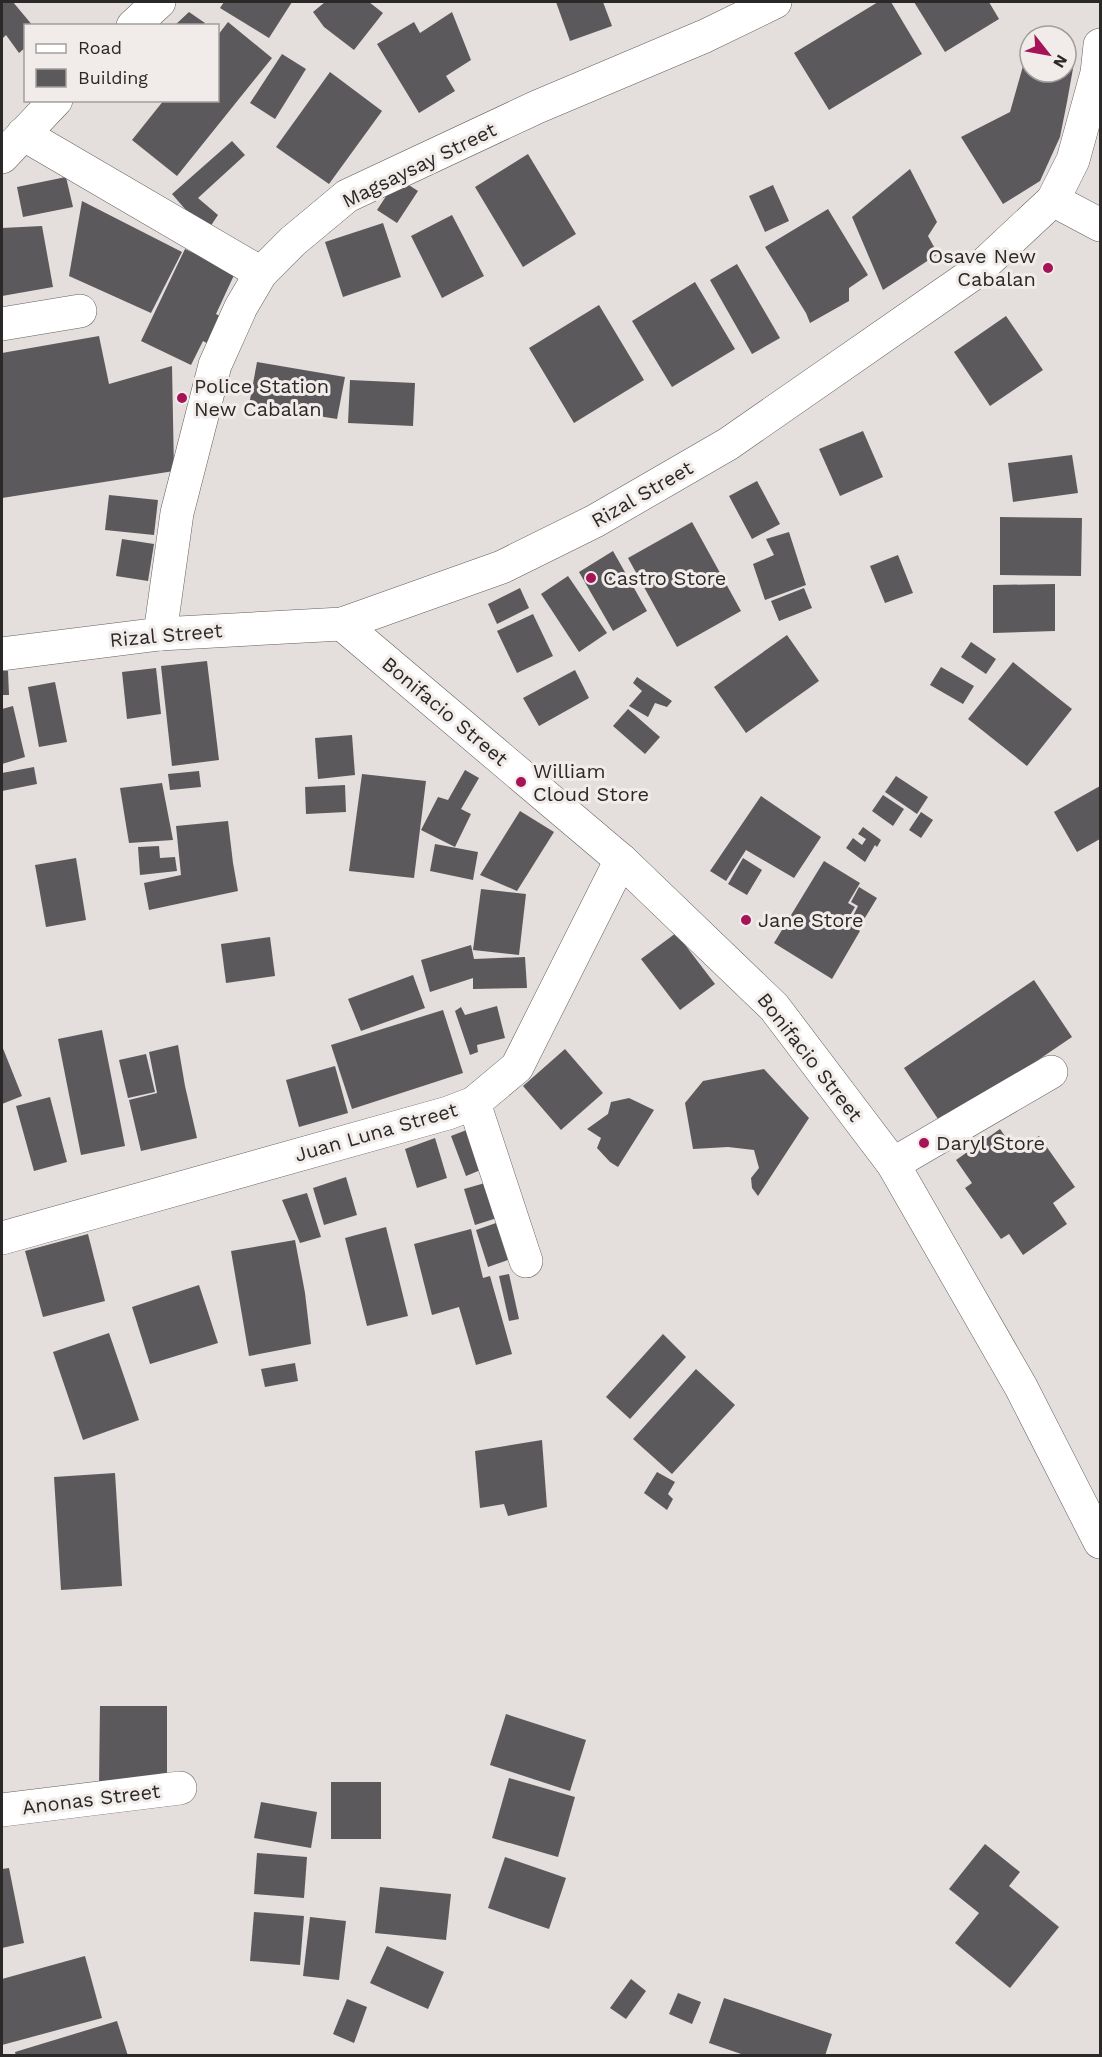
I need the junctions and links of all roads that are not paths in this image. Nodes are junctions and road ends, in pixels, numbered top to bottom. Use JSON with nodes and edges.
{"nodes":[{"id":1,"x":159,"y":2,"type":"edge"},
{"id":2,"x":775,"y":2,"type":"edge"},
{"id":3,"x":136,"y":24,"type":"edge"},
{"id":4,"x":1101,"y":45,"type":"edge"},
{"id":5,"x":54,"y":102,"type":"edge"},
{"id":6,"x":12,"y":145,"type":"edge"},
{"id":7,"x":1053,"y":200,"type":"junction"},
{"id":8,"x":1101,"y":225,"type":"edge"},
{"id":9,"x":261,"y":273,"type":"junction"},
{"id":10,"x":80,"y":311,"type":"dead end"},
{"id":11,"x":2,"y":324,"type":"edge"},
{"id":12,"x":342,"y":624,"type":"junction"},
{"id":13,"x":160,"y":634,"type":"junction"},
{"id":14,"x":2,"y":654,"type":"edge"},
{"id":15,"x":621,"y":860,"type":"junction"},
{"id":16,"x":1051,"y":1072,"type":"dead end"},
{"id":17,"x":474,"y":1103,"type":"junction"},
{"id":18,"x":893,"y":1164,"type":"junction"},
{"id":19,"x":2,"y":1238,"type":"edge"},
{"id":20,"x":526,"y":1261,"type":"dead end"},
{"id":21,"x":1101,"y":1542,"type":"edge"},
{"id":22,"x":180,"y":1788,"type":"dead end"},
{"id":23,"x":2,"y":1810,"type":"edge"}],
"edges":[{"from":1,"to":3,"type":"street"},
{"from":2,"to":9,"type":"street","name":"Magsaysay Street"},
{"from":4,"to":7,"type":"street","name":"Rizal Street"},
{"from":5,"to":6,"type":"street"},
{"from":6,"to":9,"type":"street"},
{"from":7,"to":8,"type":"street"},
{"from":7,"to":12,"type":"street","name":"Rizal Street"},
{"from":9,"to":13,"type":"street","name":"Magsaysay Street"},
{"from":10,"to":11,"type":"street"},
{"from":12,"to":13,"type":"street","name":"Rizal Street"},
{"from":12,"to":15,"type":"street","name":"Bonifacio Street"},
{"from":13,"to":14,"type":"street","name":"Rizal Street"},
{"from":15,"to":17,"type":"street","name":"Juan Luna Street"},
{"from":15,"to":18,"type":"street","name":"Bonifacio Street"},
{"from":16,"to":18,"type":"street"},
{"from":17,"to":19,"type":"street","name":"Juan Luna Street"},
{"from":17,"to":20,"type":"street"},
{"from":18,"to":21,"type":"street","name":"Bonifacio Street"},
{"from":22,"to":23,"type":"street","name":"Anonas Street"}]}
